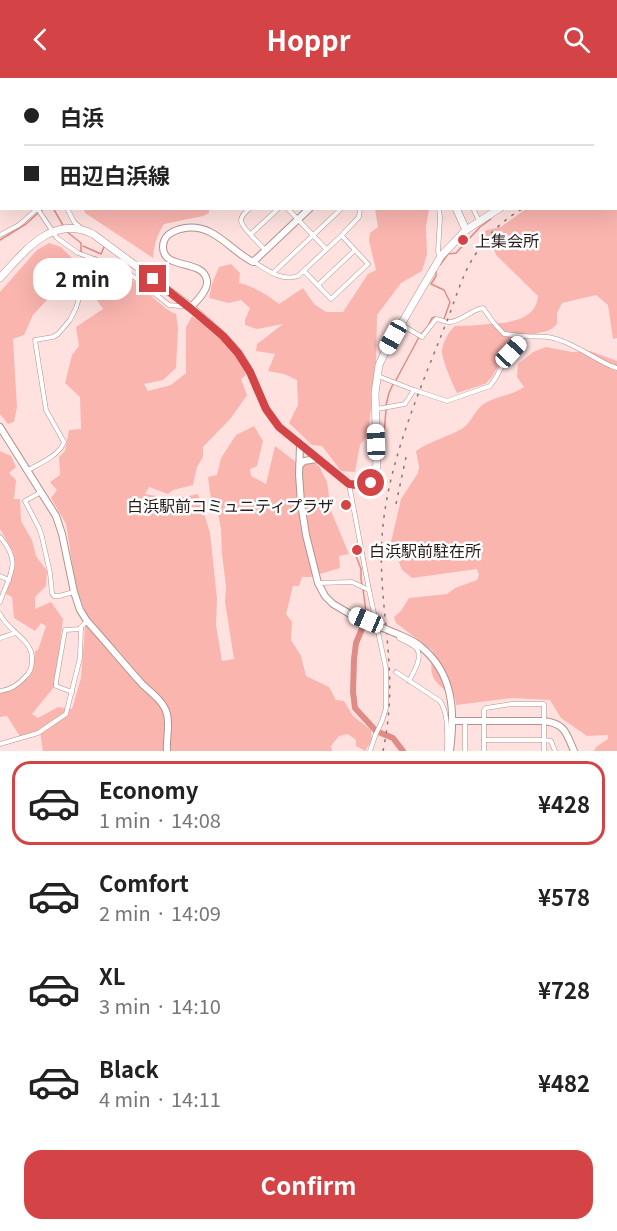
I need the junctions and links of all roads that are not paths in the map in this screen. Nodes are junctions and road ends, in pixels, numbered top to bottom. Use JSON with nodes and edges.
{"nodes":[{"id":1,"x":68,"y":210,"type":"edge"},
{"id":2,"x":248,"y":210,"type":"edge"},
{"id":3,"x":277,"y":210,"type":"edge"},
{"id":4,"x":289,"y":210,"type":"edge"},
{"id":5,"x":308,"y":210,"type":"edge"},
{"id":6,"x":340,"y":210,"type":"edge"},
{"id":7,"x":360,"y":210,"type":"edge"},
{"id":8,"x":439,"y":210,"type":"edge"},
{"id":9,"x":457,"y":210,"type":"edge"},
{"id":10,"x":474,"y":210,"type":"edge"},
{"id":11,"x":490,"y":210,"type":"edge"},
{"id":12,"x":498,"y":210,"type":"edge"},
{"id":13,"x":38,"y":211,"type":"edge"},
{"id":14,"x":488,"y":216,"type":"junction"},
{"id":15,"x":298,"y":220,"type":"junction"},
{"id":16,"x":479,"y":222,"type":"junction"},
{"id":17,"x":84,"y":230,"type":"junction"},
{"id":18,"x":466,"y":230,"type":"junction"},
{"id":19,"x":52,"y":232,"type":"junction"},
{"id":20,"x":251,"y":234,"type":"junction"},
{"id":21,"x":0,"y":235,"type":"edge"},
{"id":22,"x":313,"y":236,"type":"junction"},
{"id":23,"x":341,"y":236,"type":"junction"},
{"id":24,"x":326,"y":249,"type":"junction"},
{"id":25,"x":266,"y":250,"type":"junction"},
{"id":26,"x":355,"y":250,"type":"junction"},
{"id":27,"x":441,"y":256,"type":"junction"},
{"id":28,"x":95,"y":259,"type":"junction"},
{"id":29,"x":253,"y":262,"type":"junction"},
{"id":30,"x":304,"y":270,"type":"junction"},
{"id":31,"x":273,"y":273,"type":"junction"},
{"id":32,"x":0,"y":278,"type":"edge"},
{"id":33,"x":318,"y":285,"type":"junction"},
{"id":34,"x":190,"y":308,"type":"junction"},
{"id":35,"x":400,"y":324,"type":"junction"},
{"id":36,"x":524,"y":336,"type":"junction"},
{"id":37,"x":617,"y":368,"type":"edge"},
{"id":38,"x":377,"y":375,"type":"junction"},
{"id":39,"x":414,"y":390,"type":"junction"},
{"id":40,"x":375,"y":409,"type":"junction"},
{"id":41,"x":0,"y":427,"type":"edge"},
{"id":42,"x":300,"y":446,"type":"junction"},
{"id":43,"x":317,"y":459,"type":"junction"},
{"id":44,"x":299,"y":466,"type":"junction"},
{"id":45,"x":28,"y":470,"type":"junction"},
{"id":46,"x":349,"y":484,"type":"junction"},
{"id":47,"x":41,"y":492,"type":"junction"},
{"id":48,"x":0,"y":537,"type":"edge"},
{"id":49,"x":0,"y":576,"type":"edge"},
{"id":50,"x":9,"y":580,"type":"junction"},
{"id":51,"x":318,"y":583,"type":"junction"},
{"id":52,"x":369,"y":590,"type":"junction"},
{"id":53,"x":74,"y":592,"type":"junction"},
{"id":54,"x":0,"y":600,"type":"edge"},
{"id":55,"x":0,"y":614,"type":"edge"},
{"id":56,"x":87,"y":621,"type":"junction"},
{"id":57,"x":81,"y":629,"type":"junction"},
{"id":58,"x":16,"y":633,"type":"junction"},
{"id":59,"x":397,"y":633,"type":"junction"},
{"id":60,"x":0,"y":638,"type":"edge"},
{"id":61,"x":396,"y":672,"type":"dead end"},
{"id":62,"x":409,"y":681,"type":"junction"},
{"id":63,"x":0,"y":691,"type":"edge"},
{"id":64,"x":72,"y":692,"type":"junction"},
{"id":65,"x":452,"y":721,"type":"junction"},
{"id":66,"x":465,"y":721,"type":"junction"},
{"id":67,"x":484,"y":721,"type":"junction"},
{"id":68,"x":544,"y":721,"type":"junction"},
{"id":69,"x":484,"y":740,"type":"junction"},
{"id":70,"x":544,"y":740,"type":"junction"},
{"id":71,"x":0,"y":744,"type":"edge"},
{"id":72,"x":167,"y":751,"type":"edge"},
{"id":73,"x":370,"y":751,"type":"edge"},
{"id":74,"x":449,"y":751,"type":"edge"},
{"id":75,"x":465,"y":751,"type":"edge"},
{"id":76,"x":484,"y":751,"type":"edge"},
{"id":77,"x":544,"y":751,"type":"edge"},
{"id":78,"x":555,"y":751,"type":"edge"},
{"id":79,"x":574,"y":751,"type":"edge"}],
"edges":[{"from":1,"to":17,"type":"street"},
{"from":2,"to":20,"type":"street"},
{"from":3,"to":20,"type":"street"},
{"from":4,"to":15,"type":"street"},
{"from":5,"to":15,"type":"street"},
{"from":6,"to":22,"type":"street"},
{"from":7,"to":23,"type":"street"},
{"from":8,"to":27,"type":"street"},
{"from":9,"to":18,"type":"main road"},
{"from":10,"to":16,"type":"street"},
{"from":11,"to":14,"type":"street"},
{"from":12,"to":14,"type":"main road"},
{"from":13,"to":19,"type":"street"},
{"from":13,"to":21,"type":"street"},
{"from":14,"to":16,"type":"main road"},
{"from":15,"to":22,"type":"street"},
{"from":15,"to":25,"type":"street"},
{"from":16,"to":18,"type":"main road"},
{"from":17,"to":19,"type":"main road"},
{"from":17,"to":34,"type":"main road"},
{"from":18,"to":27,"type":"main road"},
{"from":19,"to":28,"type":"street"},
{"from":19,"to":32,"type":"main road"},
{"from":20,"to":25,"type":"street"},
{"from":22,"to":24,"type":"street"},
{"from":22,"to":31,"type":"street"},
{"from":23,"to":24,"type":"street"},
{"from":23,"to":26,"type":"street"},
{"from":24,"to":30,"type":"street"},
{"from":25,"to":29,"type":"street"},
{"from":26,"to":33,"type":"street"},
{"from":26,"to":33,"type":"street"},
{"from":27,"to":35,"type":"main road"},
{"from":28,"to":34,"type":"street"},
{"from":28,"to":45,"type":"street"},
{"from":29,"to":31,"type":"street"},
{"from":29,"to":34,"type":"street"},
{"from":30,"to":31,"type":"street"},
{"from":30,"to":33,"type":"street"},
{"from":34,"to":42,"type":"main road"},
{"from":35,"to":36,"type":"street"},
{"from":35,"to":38,"type":"main road"},
{"from":36,"to":37,"type":"street"},
{"from":36,"to":39,"type":"street"},
{"from":38,"to":39,"type":"street"},
{"from":38,"to":40,"type":"main road"},
{"from":39,"to":40,"type":"street"},
{"from":40,"to":46,"type":"main road"},
{"from":41,"to":45,"type":"street"},
{"from":42,"to":43,"type":"main road"},
{"from":42,"to":44,"type":"street"},
{"from":43,"to":44,"type":"street"},
{"from":43,"to":46,"type":"main road"},
{"from":44,"to":51,"type":"street"},
{"from":45,"to":47,"type":"street"},
{"from":46,"to":52,"type":"street"},
{"from":47,"to":53,"type":"street"},
{"from":47,"to":53,"type":"street"},
{"from":48,"to":50,"type":"street"},
{"from":49,"to":50,"type":"street"},
{"from":50,"to":54,"type":"street"},
{"from":51,"to":52,"type":"street"},
{"from":51,"to":59,"type":"street","bridge":true},
{"from":52,"to":73,"type":"street"},
{"from":53,"to":56,"type":"street"},
{"from":55,"to":58,"type":"street"},
{"from":56,"to":57,"type":"street"},
{"from":56,"to":72,"type":"street"},
{"from":57,"to":64,"type":"street"},
{"from":57,"to":64,"type":"street"},
{"from":58,"to":60,"type":"street"},
{"from":58,"to":63,"type":"street"},
{"from":59,"to":62,"type":"street"},
{"from":59,"to":65,"type":"street"},
{"from":61,"to":62,"type":"street"},
{"from":62,"to":74,"type":"street"},
{"from":64,"to":71,"type":"street"},
{"from":65,"to":66,"type":"street"},
{"from":65,"to":74,"type":"street"},
{"from":66,"to":67,"type":"street"},
{"from":66,"to":75,"type":"street"},
{"from":67,"to":68,"type":"street"},
{"from":67,"to":68,"type":"street"},
{"from":67,"to":69,"type":"street"},
{"from":68,"to":70,"type":"street"},
{"from":68,"to":79,"type":"street"},
{"from":69,"to":70,"type":"street"},
{"from":69,"to":76,"type":"street"},
{"from":70,"to":77,"type":"street"},
{"from":70,"to":78,"type":"street"}]}
